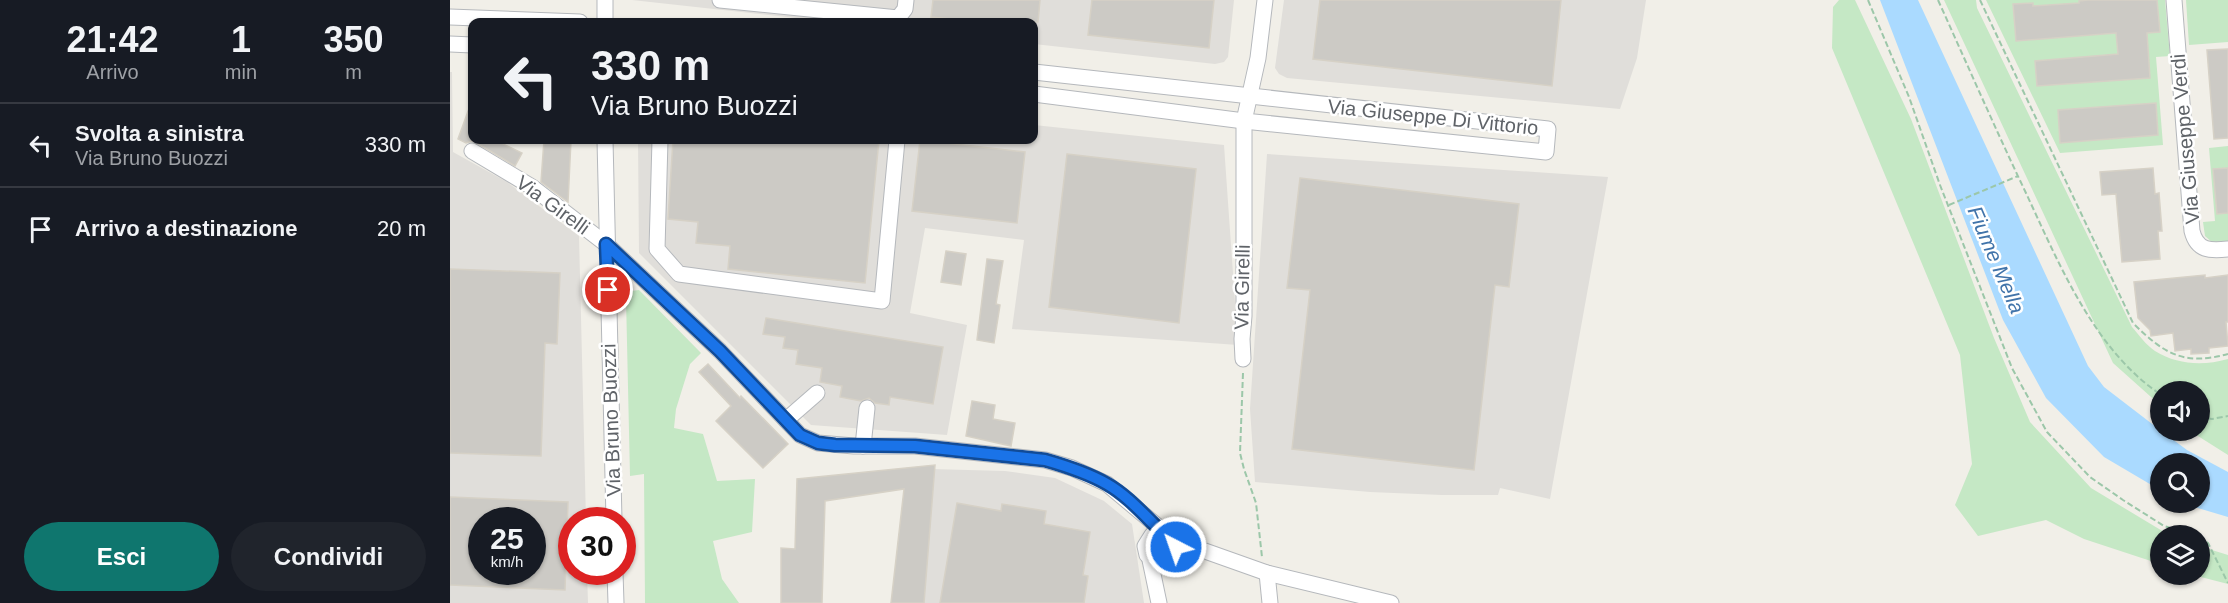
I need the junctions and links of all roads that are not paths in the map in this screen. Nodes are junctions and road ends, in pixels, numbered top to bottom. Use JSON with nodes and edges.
{"nodes":[{"id":1,"x":605,"y":0,"type":"edge"},
{"id":2,"x":720,"y":0,"type":"edge"},
{"id":3,"x":906,"y":0,"type":"edge"},
{"id":4,"x":1265,"y":0,"type":"edge"},
{"id":5,"x":2174,"y":0,"type":"edge"},
{"id":6,"x":450,"y":17,"type":"edge"},
{"id":7,"x":476,"y":18,"type":"edge"},
{"id":8,"x":605,"y":18,"type":"edge"},
{"id":9,"x":450,"y":44,"type":"edge"},
{"id":10,"x":468,"y":45,"type":"edge"},
{"id":11,"x":1038,"y":72,"type":"edge"},
{"id":12,"x":1038,"y":95,"type":"edge"},
{"id":13,"x":1251,"y":95,"type":"junction"},
{"id":14,"x":1244,"y":121,"type":"junction"},
{"id":15,"x":605,"y":144,"type":"edge"},
{"id":16,"x":660,"y":144,"type":"edge"},
{"id":17,"x":897,"y":144,"type":"edge"},
{"id":18,"x":472,"y":151,"type":"dead end"},
{"id":19,"x":606,"y":244,"type":"junction"},
{"id":20,"x":2228,"y":249,"type":"edge"},
{"id":21,"x":1244,"y":359,"type":"road end"},
{"id":22,"x":817,"y":393,"type":"dead end"},
{"id":23,"x":867,"y":408,"type":"dead end"},
{"id":24,"x":786,"y":420,"type":"junction"},
{"id":25,"x":863,"y":446,"type":"junction"},
{"id":26,"x":1125,"y":497,"type":"junction"},
{"id":27,"x":614,"y":507,"type":"edge"},
{"id":28,"x":1168,"y":536,"type":"junction"},
{"id":29,"x":1146,"y":540,"type":"junction"},
{"id":30,"x":1150,"y":560,"type":"junction"},
{"id":31,"x":1168,"y":561,"type":"junction"},
{"id":32,"x":1268,"y":573,"type":"junction"},
{"id":33,"x":615,"y":585,"type":"edge"},
{"id":34,"x":1159,"y":602,"type":"edge"},
{"id":35,"x":616,"y":603,"type":"edge"},
{"id":36,"x":1270,"y":603,"type":"edge"},
{"id":37,"x":1391,"y":603,"type":"edge"}],
"edges":[{"from":1,"to":8,"type":"street"},
{"from":2,"to":3,"type":"street"},
{"from":4,"to":13,"type":"street","name":"Via Girelli"},
{"from":5,"to":20,"type":"street","name":"Via Giuseppe Verdi"},
{"from":6,"to":7,"type":"street"},
{"from":9,"to":10,"type":"street"},
{"from":11,"to":13,"type":"street","name":"Via Giuseppe Di Vittorio"},
{"from":12,"to":14,"type":"street","name":"Via Giuseppe Di Vittorio"},
{"from":13,"to":14,"type":"street","name":"Via Girelli"},
{"from":13,"to":14,"type":"street","name":"Via Giuseppe Di Vittorio"},
{"from":14,"to":21,"type":"street","name":"Via Girelli"},
{"from":15,"to":19,"type":"street","name":"Via Bruno Buozzi"},
{"from":16,"to":17,"type":"street"},
{"from":18,"to":19,"type":"street","name":"Via Girelli"},
{"from":19,"to":24,"type":"street","name":"Via Girelli"},
{"from":19,"to":27,"type":"street","name":"Via Bruno Buozzi"},
{"from":22,"to":24,"type":"street"},
{"from":23,"to":25,"type":"street"},
{"from":24,"to":25,"type":"street","name":"Via Girelli"},
{"from":25,"to":26,"type":"street","name":"Via Girelli"},
{"from":26,"to":28,"type":"street","name":"Via Girelli"},
{"from":26,"to":29,"type":"street","name":"Via Girelli"},
{"from":28,"to":29,"type":"street"},
{"from":28,"to":31,"type":"street"},
{"from":28,"to":32,"type":"street","name":"Via Girelli"},
{"from":29,"to":30,"type":"street","name":"Via Girelli"},
{"from":30,"to":31,"type":"street"},
{"from":30,"to":34,"type":"street","name":"Via Girelli"},
{"from":31,"to":34,"type":"street"},
{"from":32,"to":36,"type":"street"},
{"from":32,"to":37,"type":"street","name":"Via Girelli"},
{"from":33,"to":35,"type":"street"}]}
